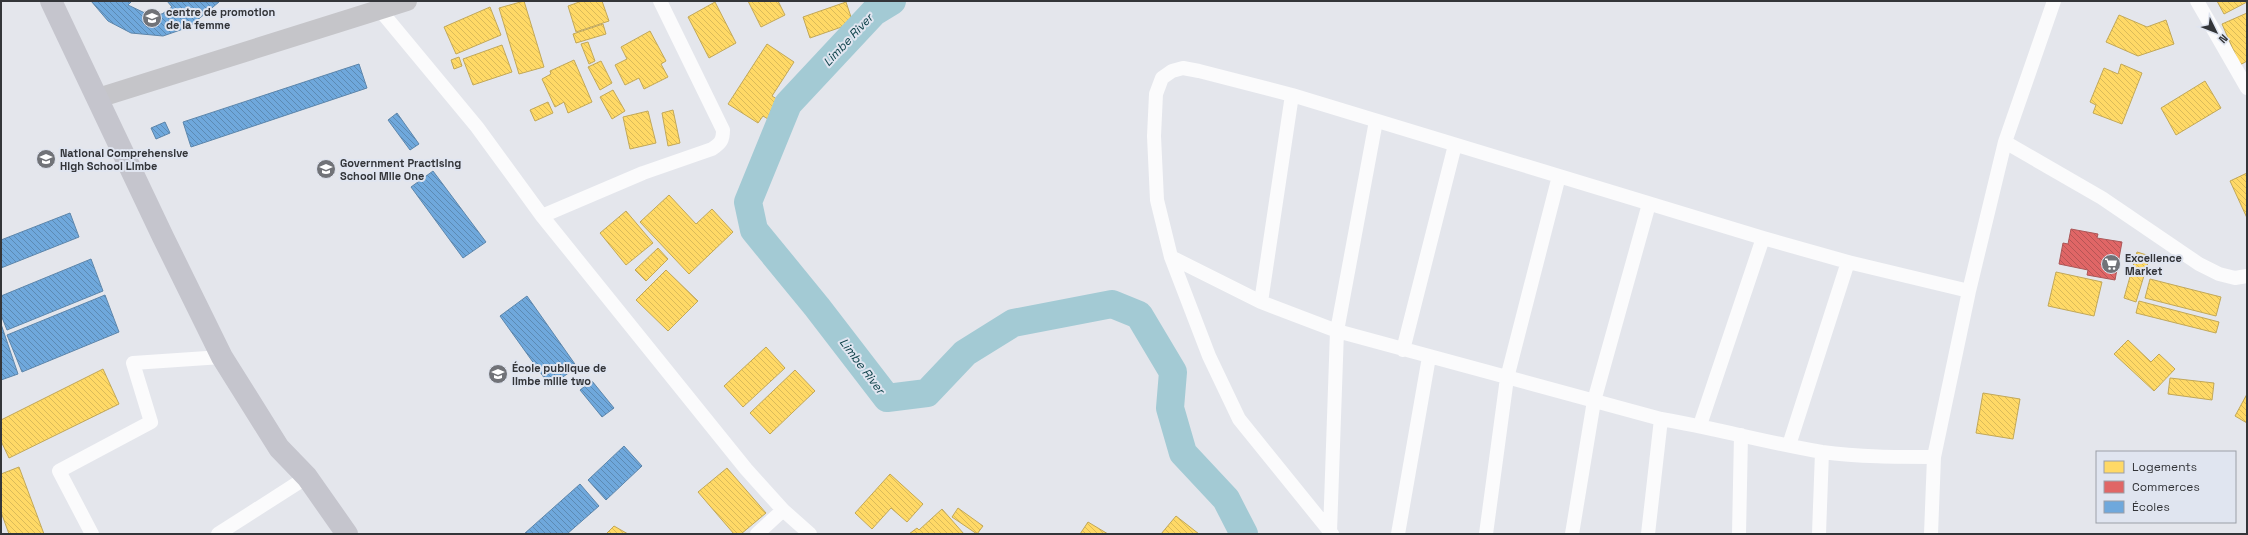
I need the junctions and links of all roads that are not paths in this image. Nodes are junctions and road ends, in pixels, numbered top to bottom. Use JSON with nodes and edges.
{"nodes":[{"id":1,"x":51,"y":1,"type":"edge"},
{"id":2,"x":407,"y":1,"type":"edge"},
{"id":3,"x":660,"y":1,"type":"edge"},
{"id":4,"x":2054,"y":1,"type":"edge"},
{"id":5,"x":2197,"y":1,"type":"edge"},
{"id":6,"x":380,"y":10,"type":"junction"},
{"id":7,"x":2247,"y":88,"type":"edge"},
{"id":8,"x":1292,"y":95,"type":"junction"},
{"id":9,"x":98,"y":98,"type":"junction"},
{"id":10,"x":1376,"y":121,"type":"junction"},
{"id":11,"x":2005,"y":142,"type":"junction"},
{"id":12,"x":1456,"y":145,"type":"junction"},
{"id":13,"x":1559,"y":176,"type":"junction"},
{"id":14,"x":1649,"y":204,"type":"junction"},
{"id":15,"x":542,"y":216,"type":"junction"},
{"id":16,"x":1763,"y":238,"type":"junction"},
{"id":17,"x":1171,"y":257,"type":"junction"},
{"id":18,"x":1848,"y":262,"type":"junction"},
{"id":19,"x":2247,"y":276,"type":"edge"},
{"id":20,"x":1969,"y":291,"type":"junction"},
{"id":21,"x":1261,"y":302,"type":"junction"},
{"id":22,"x":1337,"y":331,"type":"junction"},
{"id":23,"x":1403,"y":350,"type":"junction"},
{"id":24,"x":222,"y":357,"type":"junction"},
{"id":25,"x":1429,"y":357,"type":"junction"},
{"id":26,"x":1507,"y":378,"type":"junction"},
{"id":27,"x":1594,"y":401,"type":"junction"},
{"id":28,"x":1661,"y":419,"type":"junction"},
{"id":29,"x":1700,"y":425,"type":"junction"},
{"id":30,"x":1741,"y":435,"type":"junction"},
{"id":31,"x":1789,"y":445,"type":"junction"},
{"id":32,"x":1822,"y":452,"type":"junction"},
{"id":33,"x":1934,"y":457,"type":"junction"},
{"id":34,"x":307,"y":477,"type":"junction"},
{"id":35,"x":783,"y":510,"type":"junction"},
{"id":36,"x":1331,"y":533,"type":"edge"},
{"id":37,"x":92,"y":534,"type":"edge"},
{"id":38,"x":218,"y":534,"type":"edge"},
{"id":39,"x":347,"y":534,"type":"edge"},
{"id":40,"x":756,"y":534,"type":"edge"},
{"id":41,"x":810,"y":534,"type":"edge"},
{"id":42,"x":1398,"y":534,"type":"edge"},
{"id":43,"x":1486,"y":534,"type":"edge"},
{"id":44,"x":1572,"y":534,"type":"edge"},
{"id":45,"x":1648,"y":534,"type":"edge"},
{"id":46,"x":1739,"y":534,"type":"edge"},
{"id":47,"x":1819,"y":534,"type":"edge"},
{"id":48,"x":1931,"y":534,"type":"edge"}],
"edges":[{"from":1,"to":9,"type":"highway"},
{"from":2,"to":6,"type":"street"},
{"from":3,"to":15,"type":"street"},
{"from":4,"to":11,"type":"street"},
{"from":5,"to":7,"type":"street"},
{"from":6,"to":9,"type":"street"},
{"from":6,"to":15,"type":"street"},
{"from":8,"to":10,"type":"street"},
{"from":8,"to":17,"type":"street"},
{"from":8,"to":21,"type":"street"},
{"from":9,"to":24,"type":"highway"},
{"from":10,"to":12,"type":"street"},
{"from":10,"to":22,"type":"street"},
{"from":11,"to":19,"type":"street"},
{"from":11,"to":20,"type":"street"},
{"from":12,"to":13,"type":"street"},
{"from":12,"to":23,"type":"street"},
{"from":13,"to":14,"type":"street"},
{"from":13,"to":26,"type":"street"},
{"from":14,"to":16,"type":"street"},
{"from":14,"to":27,"type":"street"},
{"from":15,"to":35,"type":"street"},
{"from":16,"to":18,"type":"street"},
{"from":16,"to":29,"type":"street"},
{"from":17,"to":21,"type":"street"},
{"from":17,"to":36,"type":"street"},
{"from":18,"to":20,"type":"street"},
{"from":18,"to":31,"type":"street"},
{"from":20,"to":33,"type":"street"},
{"from":21,"to":22,"type":"street"},
{"from":22,"to":23,"type":"street"},
{"from":22,"to":36,"type":"street"},
{"from":23,"to":25,"type":"street"},
{"from":24,"to":34,"type":"highway"},
{"from":24,"to":37,"type":"street"},
{"from":25,"to":26,"type":"street"},
{"from":25,"to":42,"type":"street"},
{"from":26,"to":27,"type":"street"},
{"from":26,"to":43,"type":"street"},
{"from":27,"to":28,"type":"street"},
{"from":27,"to":44,"type":"street"},
{"from":28,"to":29,"type":"street"},
{"from":28,"to":45,"type":"street"},
{"from":29,"to":30,"type":"street"},
{"from":30,"to":31,"type":"street"},
{"from":30,"to":46,"type":"street"},
{"from":31,"to":32,"type":"street"},
{"from":32,"to":33,"type":"street"},
{"from":32,"to":47,"type":"street"},
{"from":33,"to":48,"type":"street"},
{"from":34,"to":38,"type":"street"},
{"from":34,"to":39,"type":"highway"},
{"from":35,"to":40,"type":"street"},
{"from":35,"to":41,"type":"street"}]}
